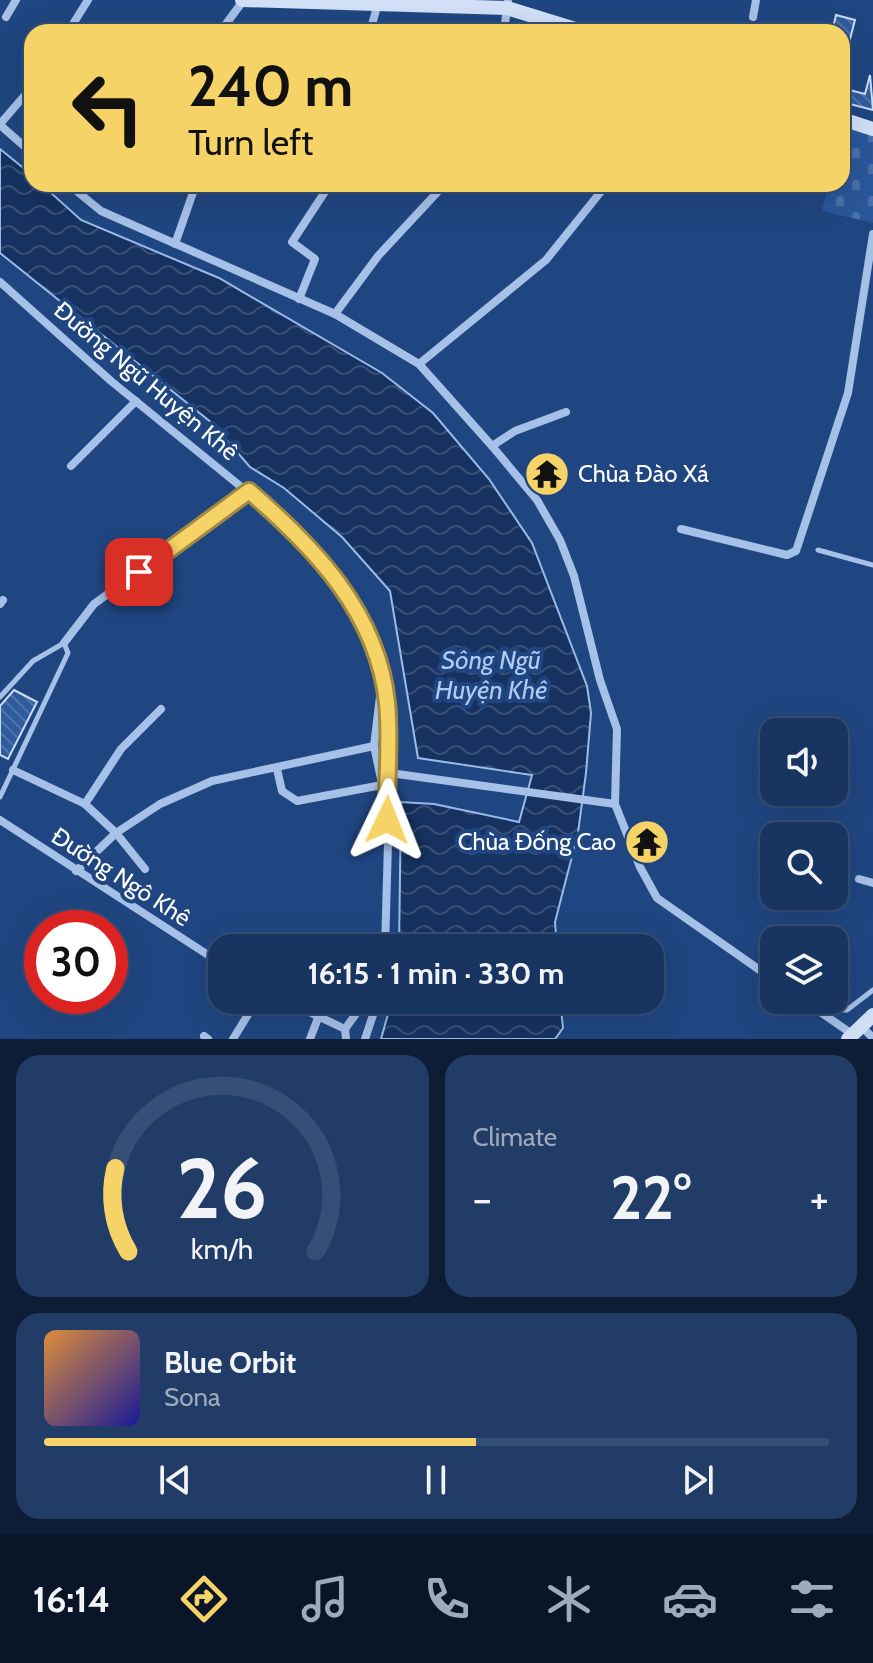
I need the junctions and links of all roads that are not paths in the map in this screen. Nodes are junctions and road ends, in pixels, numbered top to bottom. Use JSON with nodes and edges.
{"nodes":[{"id":1,"x":16,"y":0,"type":"edge"},
{"id":2,"x":88,"y":0,"type":"edge"},
{"id":3,"x":242,"y":0,"type":"edge"},
{"id":4,"x":756,"y":0,"type":"edge"},
{"id":5,"x":378,"y":2,"type":"junction"},
{"id":6,"x":507,"y":4,"type":"edge"},
{"id":7,"x":6,"y":17,"type":"dead end"},
{"id":8,"x":753,"y":17,"type":"dead end"},
{"id":9,"x":73,"y":24,"type":"edge"},
{"id":10,"x":226,"y":24,"type":"edge"},
{"id":11,"x":372,"y":24,"type":"edge"},
{"id":12,"x":505,"y":24,"type":"edge"},
{"id":13,"x":563,"y":24,"type":"edge"},
{"id":14,"x":24,"y":96,"type":"edge"},
{"id":15,"x":850,"y":122,"type":"edge"},
{"id":16,"x":0,"y":124,"type":"edge"},
{"id":17,"x":873,"y":129,"type":"edge"},
{"id":18,"x":24,"y":146,"type":"edge"},
{"id":19,"x":78,"y":192,"type":"edge"},
{"id":20,"x":193,"y":192,"type":"edge"},
{"id":21,"x":325,"y":192,"type":"edge"},
{"id":22,"x":438,"y":192,"type":"edge"},
{"id":23,"x":601,"y":192,"type":"edge"},
{"id":24,"x":873,"y":234,"type":"edge"},
{"id":25,"x":175,"y":244,"type":"junction"},
{"id":26,"x":0,"y":282,"type":"edge"},
{"id":27,"x":299,"y":299,"type":"junction"},
{"id":28,"x":335,"y":314,"type":"junction"},
{"id":29,"x":419,"y":364,"type":"junction"},
{"id":30,"x":136,"y":401,"type":"junction"},
{"id":31,"x":566,"y":412,"type":"dead end"},
{"id":32,"x":492,"y":446,"type":"junction"},
{"id":33,"x":71,"y":466,"type":"dead end"},
{"id":34,"x":249,"y":491,"type":"junction"},
{"id":35,"x":681,"y":529,"type":"dead end"},
{"id":36,"x":818,"y":550,"type":"dead end"},
{"id":37,"x":873,"y":565,"type":"edge"},
{"id":38,"x":64,"y":643,"type":"junction"},
{"id":39,"x":382,"y":679,"type":"junction"},
{"id":40,"x":0,"y":697,"type":"edge"},
{"id":41,"x":161,"y":709,"type":"dead end"},
{"id":42,"x":374,"y":746,"type":"junction"},
{"id":43,"x":277,"y":769,"type":"junction"},
{"id":44,"x":13,"y":770,"type":"junction"},
{"id":45,"x":390,"y":773,"type":"junction"},
{"id":46,"x":382,"y":785,"type":"junction"},
{"id":47,"x":0,"y":797,"type":"edge"},
{"id":48,"x":387,"y":797,"type":"junction"},
{"id":49,"x":610,"y":803,"type":"junction"},
{"id":50,"x":85,"y":804,"type":"junction"},
{"id":51,"x":0,"y":820,"type":"edge"},
{"id":52,"x":116,"y":833,"type":"junction"},
{"id":53,"x":145,"y":869,"type":"dead end"},
{"id":54,"x":76,"y":871,"type":"junction"},
{"id":55,"x":859,"y":879,"type":"dead end"},
{"id":56,"x":873,"y":883,"type":"edge"},
{"id":57,"x":386,"y":934,"type":"edge"},
{"id":58,"x":208,"y":955,"type":"edge"},
{"id":59,"x":760,"y":970,"type":"edge"},
{"id":60,"x":873,"y":990,"type":"edge"},
{"id":61,"x":848,"y":1009,"type":"edge"},
{"id":62,"x":248,"y":1014,"type":"edge"},
{"id":63,"x":310,"y":1014,"type":"edge"},
{"id":64,"x":358,"y":1014,"type":"edge"},
{"id":65,"x":373,"y":1014,"type":"edge"},
{"id":66,"x":825,"y":1014,"type":"edge"},
{"id":67,"x":873,"y":1015,"type":"edge"},
{"id":68,"x":318,"y":1018,"type":"junction"},
{"id":69,"x":854,"y":1033,"type":"edge"},
{"id":70,"x":346,"y":1034,"type":"edge"},
{"id":71,"x":873,"y":1038,"type":"edge"},
{"id":72,"x":233,"y":1039,"type":"edge"},
{"id":73,"x":310,"y":1039,"type":"edge"},
{"id":74,"x":365,"y":1039,"type":"edge"}],
"edges":[{"from":1,"to":7,"type":"street"},
{"from":2,"to":9,"type":"street"},
{"from":3,"to":5,"type":"street"},
{"from":3,"to":10,"type":"street"},
{"from":4,"to":8,"type":"street"},
{"from":5,"to":6,"type":"street"},
{"from":5,"to":11,"type":"street"},
{"from":6,"to":12,"type":"street"},
{"from":6,"to":13,"type":"street"},
{"from":14,"to":16,"type":"street"},
{"from":15,"to":17,"type":"street"},
{"from":16,"to":18,"type":"street"},
{"from":19,"to":25,"type":"street"},
{"from":20,"to":25,"type":"street"},
{"from":21,"to":27,"type":"street"},
{"from":22,"to":28,"type":"street"},
{"from":23,"to":29,"type":"street"},
{"from":24,"to":35,"type":"street"},
{"from":25,"to":27,"type":"street"},
{"from":26,"to":30,"type":"street","name":"Đường Ngũ Huyện Khê"},
{"from":27,"to":28,"type":"street"},
{"from":28,"to":29,"type":"street"},
{"from":29,"to":32,"type":"street"},
{"from":30,"to":33,"type":"street"},
{"from":30,"to":34,"type":"street","name":"Đường Ngũ Huyện Khê"},
{"from":31,"to":32,"type":"street"},
{"from":32,"to":49,"type":"street"},
{"from":34,"to":38,"type":"street"},
{"from":34,"to":39,"type":"street","name":"Đường Ngũ Huyện Khê"},
{"from":36,"to":37,"type":"lane"},
{"from":38,"to":40,"type":"lane"},
{"from":38,"to":44,"type":"lane"},
{"from":39,"to":42,"type":"street"},
{"from":39,"to":45,"type":"street","name":"Đường Ngũ Huyện Khê"},
{"from":41,"to":50,"type":"street"},
{"from":42,"to":43,"type":"street"},
{"from":42,"to":46,"type":"street"},
{"from":43,"to":46,"type":"street"},
{"from":43,"to":52,"type":"street"},
{"from":44,"to":47,"type":"lane"},
{"from":44,"to":50,"type":"street"},
{"from":45,"to":48,"type":"street","name":"Đường Ngũ Huyện Khê"},
{"from":45,"to":49,"type":"street"},
{"from":46,"to":48,"type":"street"},
{"from":48,"to":57,"type":"street","name":"Đường Ngũ Huyện Khê"},
{"from":49,"to":59,"type":"street"},
{"from":50,"to":52,"type":"street"},
{"from":51,"to":54,"type":"street","name":"Đường Ngô Khê"},
{"from":52,"to":53,"type":"street"},
{"from":52,"to":54,"type":"street"},
{"from":54,"to":58,"type":"street","name":"Đường Ngô Khê"},
{"from":55,"to":56,"type":"street"},
{"from":60,"to":61,"type":"lane"},
{"from":62,"to":72,"type":"street"},
{"from":63,"to":68,"type":"street"},
{"from":64,"to":70,"type":"street"},
{"from":65,"to":74,"type":"street"},
{"from":66,"to":69,"type":"street"},
{"from":67,"to":69,"type":"street"},
{"from":68,"to":70,"type":"street"},
{"from":68,"to":73,"type":"street"},
{"from":69,"to":71,"type":"street"}]}
